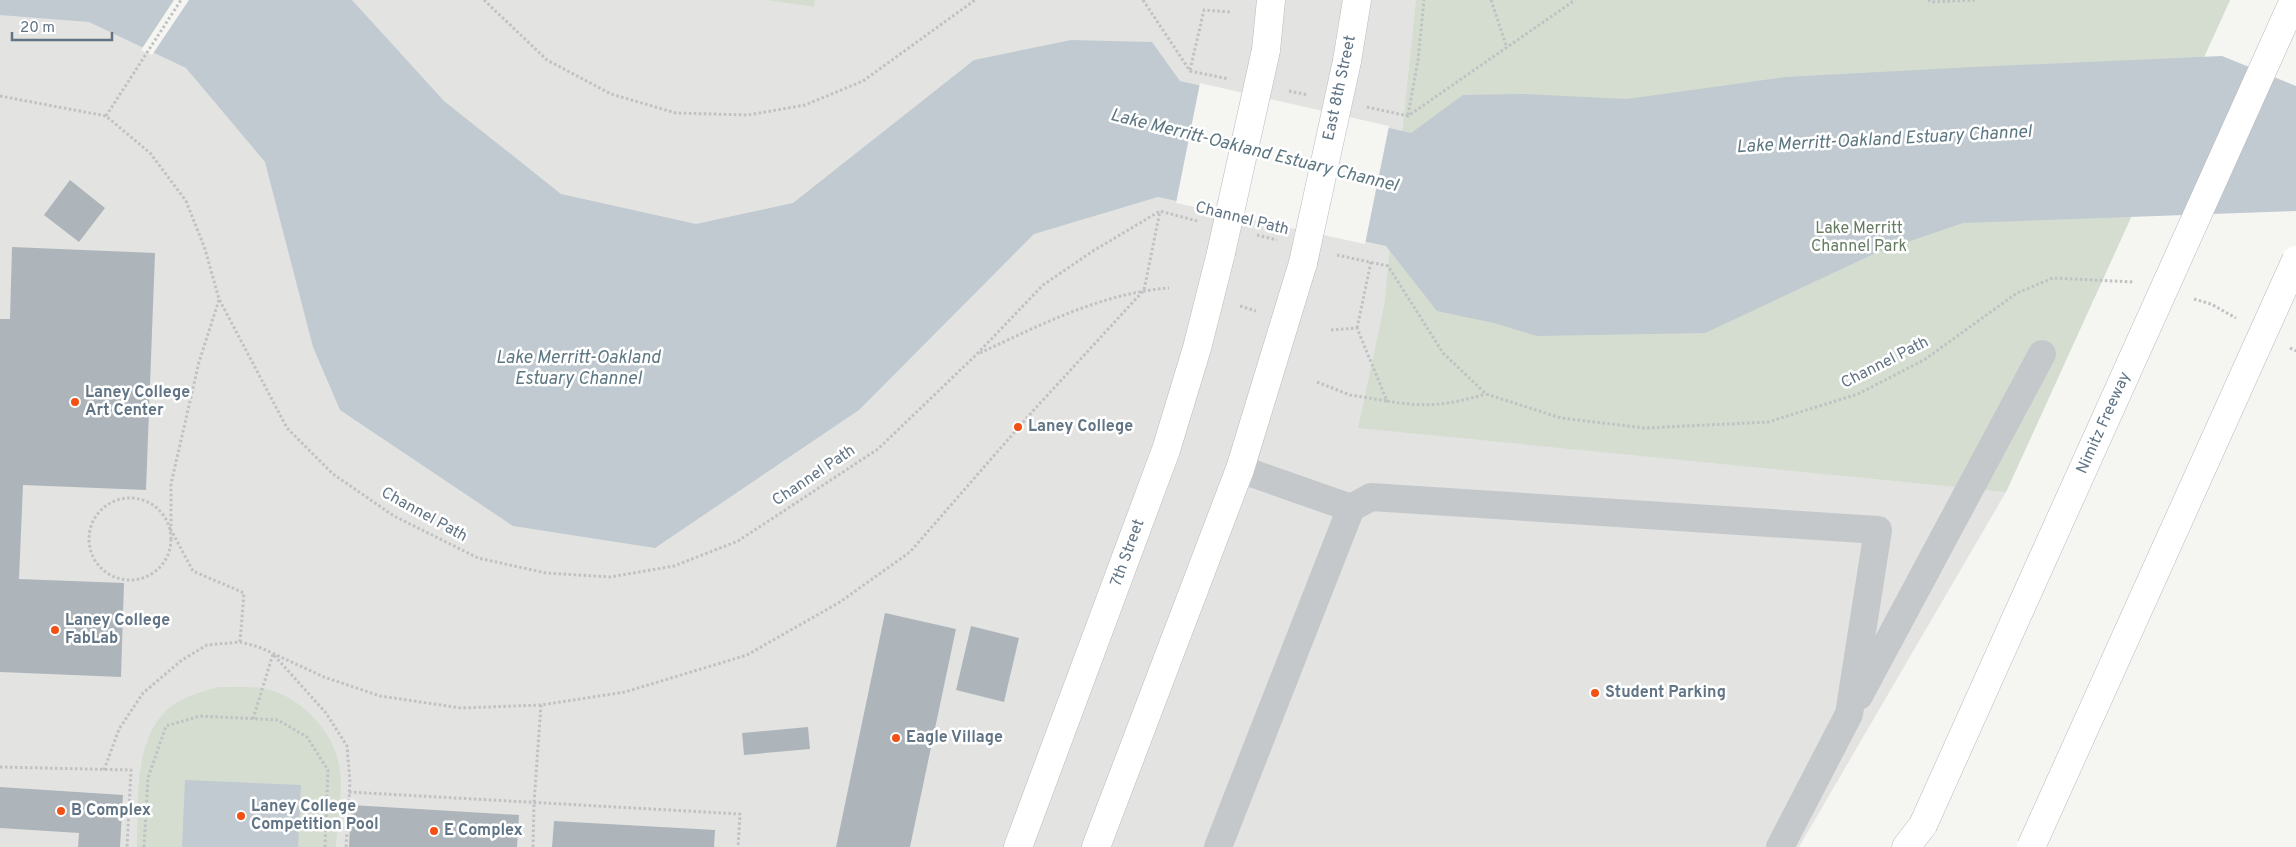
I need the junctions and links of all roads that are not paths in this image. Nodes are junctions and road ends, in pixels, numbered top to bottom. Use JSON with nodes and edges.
{"nodes":[{"id":1,"x":1271,"y":0,"type":"edge"},
{"id":2,"x":1357,"y":0,"type":"edge"},
{"id":3,"x":2294,"y":0,"type":"edge"},
{"id":4,"x":2296,"y":260,"type":"edge"},
{"id":5,"x":2042,"y":354,"type":"dead end"},
{"id":6,"x":1240,"y":469,"type":"junction"},
{"id":7,"x":1351,"y":508,"type":"junction"},
{"id":8,"x":1849,"y":714,"type":"junction"},
{"id":9,"x":1918,"y":836,"type":"edge"},
{"id":10,"x":1018,"y":847,"type":"edge"},
{"id":11,"x":1096,"y":847,"type":"edge"},
{"id":12,"x":1218,"y":847,"type":"edge"},
{"id":13,"x":1780,"y":847,"type":"edge"},
{"id":14,"x":1906,"y":847,"type":"edge"},
{"id":15,"x":2031,"y":847,"type":"edge"}],
"edges":[{"from":1,"to":10,"type":"main road","name":"7th Street","bridge":true},
{"from":2,"to":6,"type":"main road","name":"East 8th Street","bridge":true},
{"from":3,"to":9,"type":"main road","name":"Nimitz Freeway","bridge":true},
{"from":4,"to":15,"type":"main road","bridge":true},
{"from":5,"to":8,"type":"lane"},
{"from":6,"to":7,"type":"lane"},
{"from":6,"to":11,"type":"main road"},
{"from":7,"to":8,"type":"lane"},
{"from":7,"to":12,"type":"lane"},
{"from":8,"to":13,"type":"lane"},
{"from":9,"to":14,"type":"main road","name":"Nimitz Freeway"}]}
